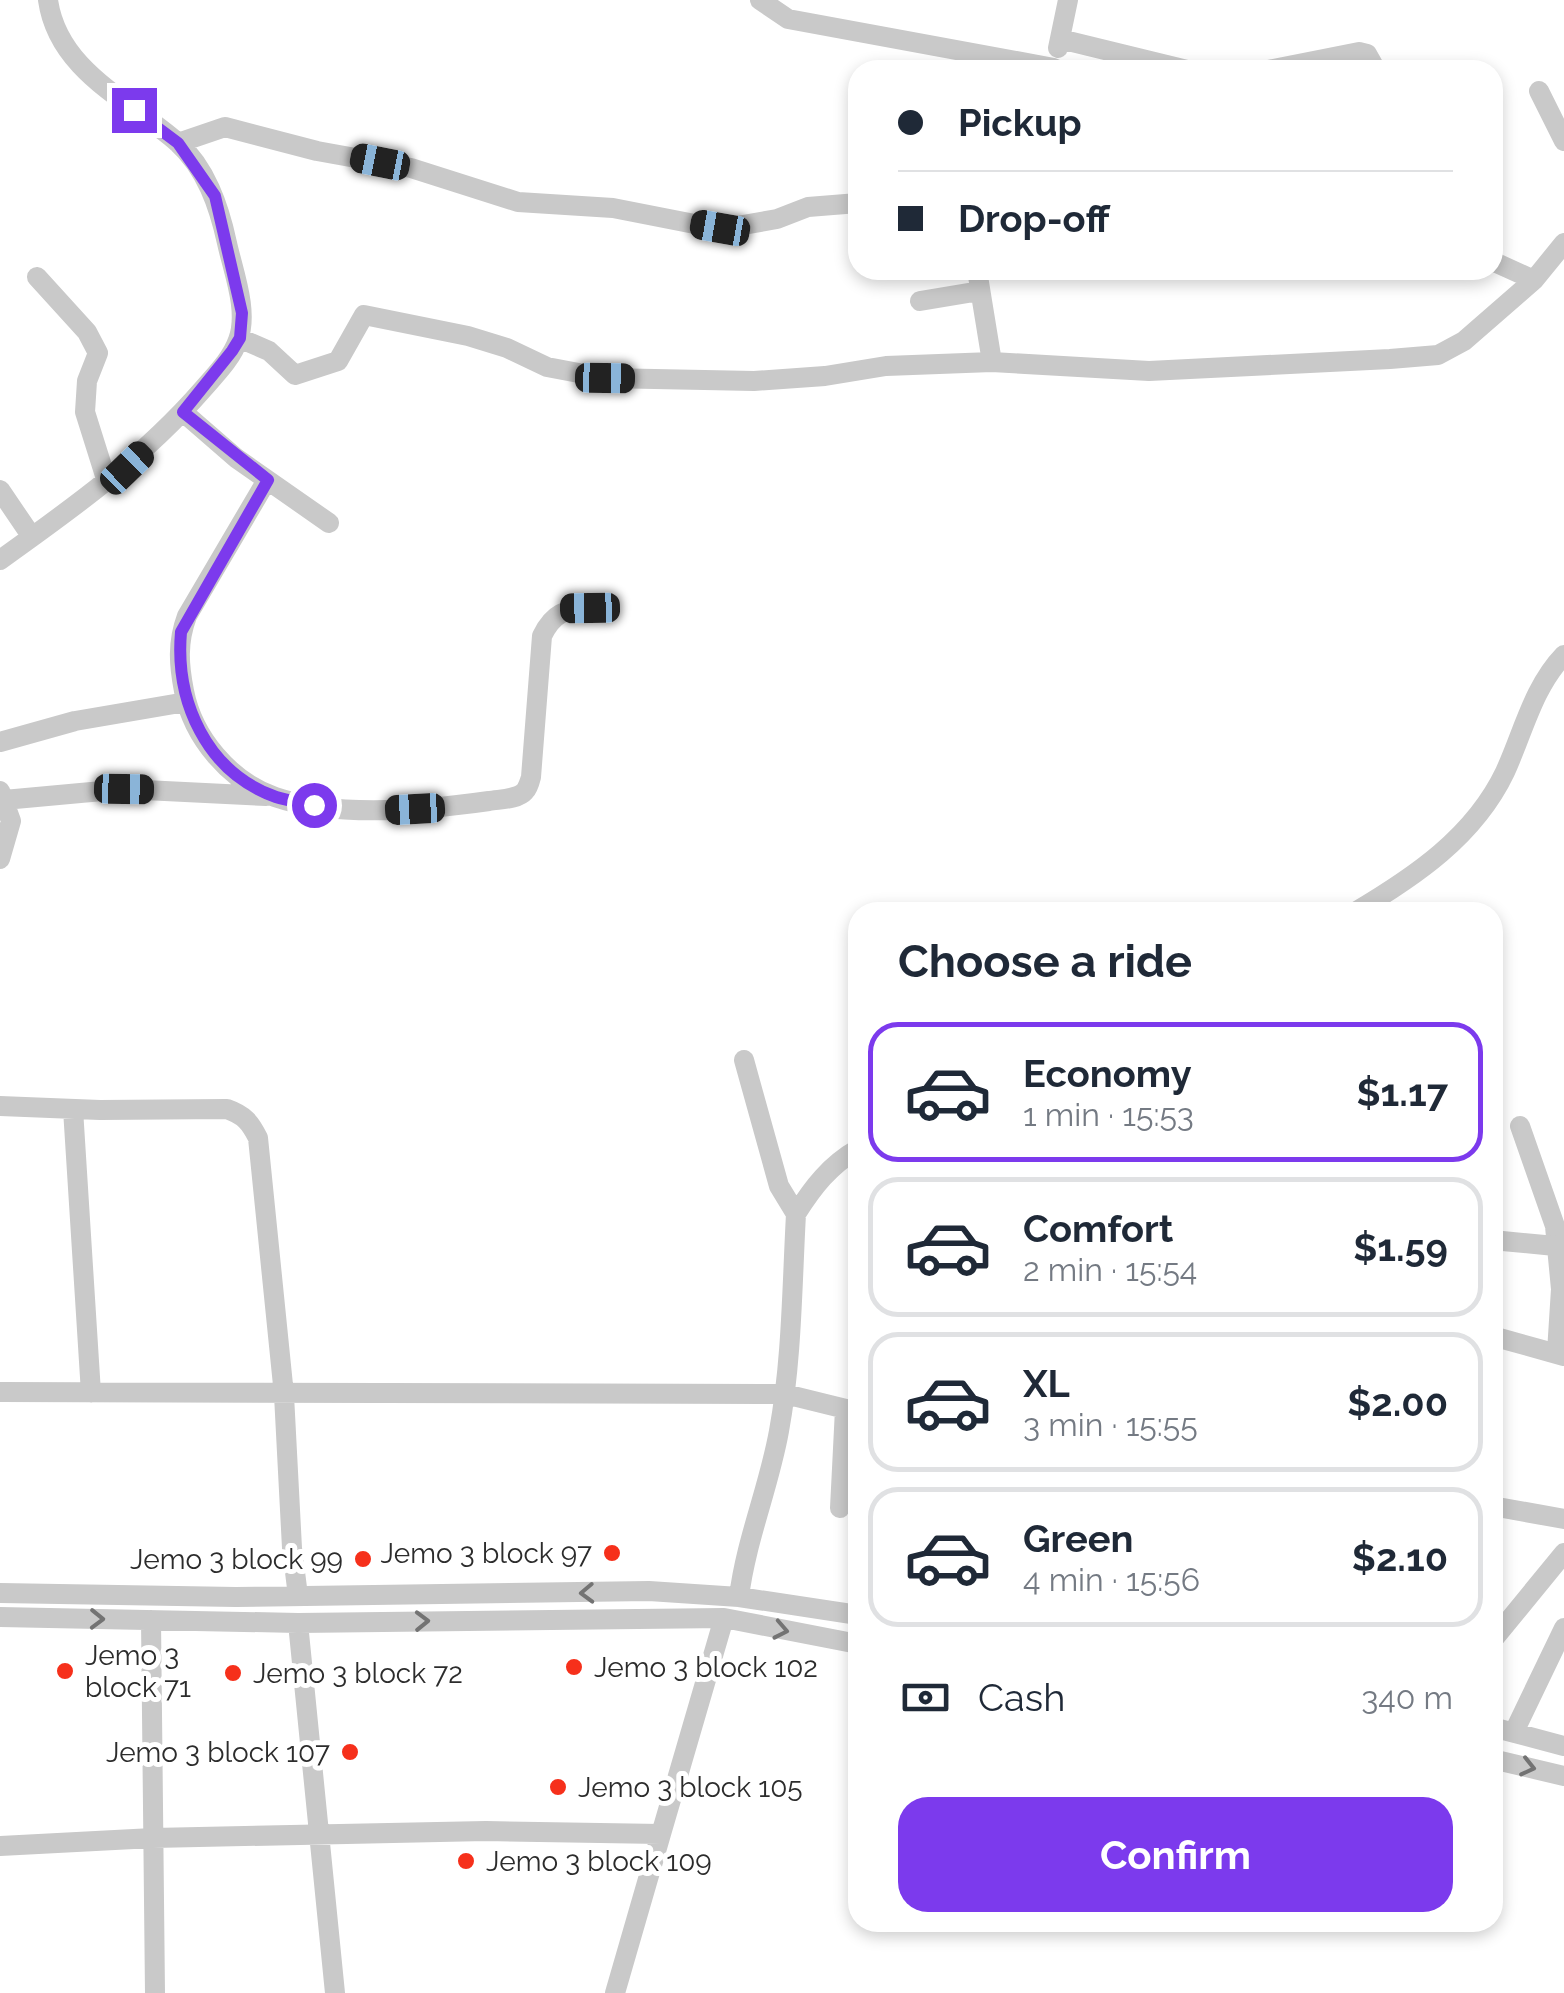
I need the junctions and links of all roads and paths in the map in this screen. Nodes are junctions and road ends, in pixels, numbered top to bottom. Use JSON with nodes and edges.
{"nodes":[{"id":1,"x":48,"y":0,"type":"edge"},
{"id":2,"x":760,"y":0,"type":"edge"},
{"id":3,"x":1068,"y":0,"type":"edge"},
{"id":4,"x":1060,"y":39,"type":"junction"},
{"id":5,"x":1007,"y":60,"type":"edge"},
{"id":6,"x":1056,"y":60,"type":"edge"},
{"id":7,"x":1146,"y":60,"type":"edge"},
{"id":8,"x":1319,"y":60,"type":"edge"},
{"id":9,"x":1370,"y":60,"type":"edge"},
{"id":10,"x":1539,"y":91,"type":"dead end"},
{"id":11,"x":1564,"y":141,"type":"edge"},
{"id":12,"x":178,"y":143,"type":"junction"},
{"id":13,"x":848,"y":204,"type":"edge"},
{"id":14,"x":1564,"y":243,"type":"edge"},
{"id":15,"x":1503,"y":266,"type":"edge"},
{"id":16,"x":37,"y":277,"type":"dead end"},
{"id":17,"x":1534,"y":280,"type":"junction"},
{"id":18,"x":978,"y":281,"type":"edge"},
{"id":19,"x":920,"y":301,"type":"dead end"},
{"id":20,"x":240,"y":338,"type":"junction"},
{"id":21,"x":992,"y":362,"type":"junction"},
{"id":22,"x":183,"y":412,"type":"junction"},
{"id":23,"x":268,"y":480,"type":"junction"},
{"id":24,"x":108,"y":482,"type":"junction"},
{"id":25,"x":0,"y":490,"type":"edge"},
{"id":26,"x":330,"y":524,"type":"dead end"},
{"id":27,"x":32,"y":537,"type":"junction"},
{"id":28,"x":0,"y":560,"type":"edge"},
{"id":29,"x":590,"y":608,"type":"dead end"},
{"id":30,"x":1564,"y":655,"type":"edge"},
{"id":31,"x":186,"y":702,"type":"junction"},
{"id":32,"x":0,"y":742,"type":"edge"},
{"id":33,"x":2,"y":796,"type":"edge"},
{"id":34,"x":275,"y":796,"type":"junction"},
{"id":35,"x":0,"y":859,"type":"edge"},
{"id":36,"x":1370,"y":902,"type":"edge"},
{"id":37,"x":744,"y":1060,"type":"dead end"},
{"id":38,"x":0,"y":1106,"type":"edge"},
{"id":39,"x":73,"y":1109,"type":"junction"},
{"id":40,"x":1520,"y":1126,"type":"dead end"},
{"id":41,"x":848,"y":1156,"type":"edge"},
{"id":42,"x":796,"y":1214,"type":"junction"},
{"id":43,"x":1558,"y":1233,"type":"edge"},
{"id":44,"x":1503,"y":1239,"type":"edge"},
{"id":45,"x":1503,"y":1339,"type":"edge"},
{"id":46,"x":1560,"y":1354,"type":"edge"},
{"id":47,"x":0,"y":1392,"type":"edge"},
{"id":48,"x":91,"y":1392,"type":"junction"},
{"id":49,"x":785,"y":1394,"type":"junction"},
{"id":50,"x":284,"y":1395,"type":"junction"},
{"id":51,"x":848,"y":1409,"type":"edge"},
{"id":52,"x":848,"y":1443,"type":"edge"},
{"id":53,"x":840,"y":1508,"type":"dead end"},
{"id":54,"x":1503,"y":1508,"type":"edge"},
{"id":55,"x":1564,"y":1518,"type":"edge"},
{"id":56,"x":1564,"y":1552,"type":"edge"},
{"id":57,"x":649,"y":1591,"type":"junction"},
{"id":58,"x":0,"y":1593,"type":"edge"},
{"id":59,"x":298,"y":1596,"type":"junction"},
{"id":60,"x":236,"y":1597,"type":"junction"},
{"id":61,"x":739,"y":1597,"type":"junction"},
{"id":62,"x":848,"y":1613,"type":"edge"},
{"id":63,"x":0,"y":1617,"type":"edge"},
{"id":64,"x":652,"y":1618,"type":"junction"},
{"id":65,"x":724,"y":1618,"type":"junction"},
{"id":66,"x":151,"y":1620,"type":"junction"},
{"id":67,"x":237,"y":1622,"type":"junction"},
{"id":68,"x":298,"y":1623,"type":"junction"},
{"id":69,"x":1503,"y":1627,"type":"edge"},
{"id":70,"x":1564,"y":1628,"type":"edge"},
{"id":71,"x":848,"y":1642,"type":"edge"},
{"id":72,"x":1503,"y":1729,"type":"edge"},
{"id":73,"x":1514,"y":1732,"type":"junction"},
{"id":74,"x":1564,"y":1746,"type":"edge"},
{"id":75,"x":1503,"y":1762,"type":"edge"},
{"id":76,"x":1564,"y":1776,"type":"edge"},
{"id":77,"x":661,"y":1834,"type":"junction"},
{"id":78,"x":321,"y":1836,"type":"junction"},
{"id":79,"x":154,"y":1838,"type":"junction"},
{"id":80,"x":0,"y":1846,"type":"edge"},
{"id":81,"x":155,"y":1993,"type":"edge"},
{"id":82,"x":335,"y":1993,"type":"edge"},
{"id":83,"x":615,"y":1993,"type":"edge"}],
"edges":[{"from":1,"to":12,"type":"street"},
{"from":2,"to":5,"type":"street"},
{"from":3,"to":4,"type":"street"},
{"from":4,"to":6,"type":"street"},
{"from":4,"to":7,"type":"street"},
{"from":8,"to":9,"type":"street"},
{"from":10,"to":11,"type":"street"},
{"from":12,"to":13,"type":"street"},
{"from":12,"to":20,"type":"street"},
{"from":14,"to":17,"type":"street"},
{"from":15,"to":17,"type":"street"},
{"from":16,"to":24,"type":"street"},
{"from":17,"to":21,"type":"street"},
{"from":18,"to":19,"type":"street"},
{"from":18,"to":21,"type":"street"},
{"from":20,"to":21,"type":"street"},
{"from":20,"to":22,"type":"street"},
{"from":22,"to":23,"type":"street"},
{"from":22,"to":24,"type":"street"},
{"from":23,"to":26,"type":"street"},
{"from":23,"to":31,"type":"street"},
{"from":24,"to":27,"type":"street"},
{"from":25,"to":27,"type":"street"},
{"from":27,"to":28,"type":"street"},
{"from":29,"to":34,"type":"street"},
{"from":30,"to":36,"type":"street"},
{"from":31,"to":32,"type":"street"},
{"from":31,"to":34,"type":"street"},
{"from":33,"to":34,"type":"street"},
{"from":33,"to":35,"type":"street"},
{"from":37,"to":42,"type":"street"},
{"from":38,"to":39,"type":"street"},
{"from":39,"to":48,"type":"street"},
{"from":39,"to":50,"type":"street"},
{"from":40,"to":43,"type":"street"},
{"from":41,"to":42,"type":"street"},
{"from":42,"to":49,"type":"street"},
{"from":43,"to":44,"type":"street"},
{"from":43,"to":46,"type":"street"},
{"from":45,"to":46,"type":"street"},
{"from":47,"to":48,"type":"street"},
{"from":48,"to":50,"type":"street"},
{"from":49,"to":50,"type":"street"},
{"from":49,"to":51,"type":"street"},
{"from":49,"to":61,"type":"street"},
{"from":50,"to":59,"type":"street"},
{"from":52,"to":53,"type":"street"},
{"from":54,"to":55,"type":"street"},
{"from":56,"to":69,"type":"street"},
{"from":57,"to":59,"type":"street","one_way":true},
{"from":57,"to":61,"type":"street"},
{"from":57,"to":64,"type":"street"},
{"from":58,"to":60,"type":"street"},
{"from":59,"to":60,"type":"street"},
{"from":60,"to":67,"type":"street"},
{"from":61,"to":62,"type":"street"},
{"from":63,"to":66,"type":"street","one_way":true},
{"from":64,"to":65,"type":"street"},
{"from":68,"to":64,"type":"street","one_way":true},
{"from":65,"to":71,"type":"street","one_way":true},
{"from":65,"to":77,"type":"street"},
{"from":66,"to":67,"type":"street"},
{"from":66,"to":79,"type":"street"},
{"from":67,"to":68,"type":"street"},
{"from":68,"to":78,"type":"street"},
{"from":70,"to":73,"type":"street"},
{"from":72,"to":73,"type":"street"},
{"from":73,"to":74,"type":"street"},
{"from":75,"to":76,"type":"street","one_way":true},
{"from":77,"to":78,"type":"street"},
{"from":77,"to":83,"type":"street"},
{"from":78,"to":79,"type":"street"},
{"from":78,"to":82,"type":"street"},
{"from":79,"to":80,"type":"street"},
{"from":79,"to":81,"type":"street"}]}
